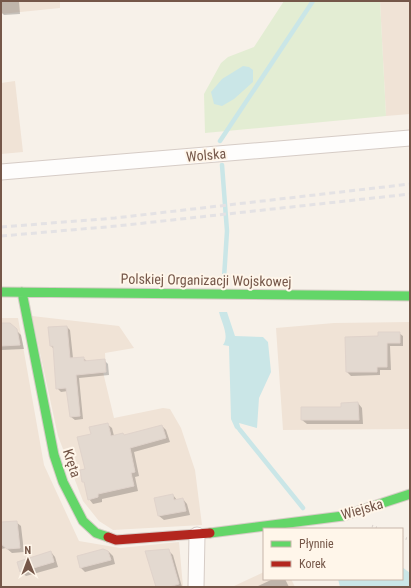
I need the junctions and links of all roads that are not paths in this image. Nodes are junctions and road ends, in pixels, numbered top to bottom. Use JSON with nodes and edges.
{"nodes":[{"id":1,"x":410,"y":138,"type":"edge"},
{"id":2,"x":1,"y":172,"type":"edge"},
{"id":3,"x":1,"y":292,"type":"edge"},
{"id":4,"x":22,"y":292,"type":"junction"},
{"id":5,"x":410,"y":296,"type":"edge"},
{"id":6,"x":408,"y":500,"type":"edge"},
{"id":7,"x":197,"y":535,"type":"junction"},
{"id":8,"x":196,"y":587,"type":"edge"}],
"edges":[{"from":1,"to":2,"type":"street","name":"Wolska"},
{"from":3,"to":4,"type":"street","name":"Polskiej Organizacji Wojskowej"},
{"from":4,"to":5,"type":"street","name":"Polskiej Organizacji Wojskowej"},
{"from":4,"to":7,"type":"street","name":"Kręta"},
{"from":6,"to":7,"type":"street","name":"Wiejska"},
{"from":7,"to":8,"type":"street"}]}
